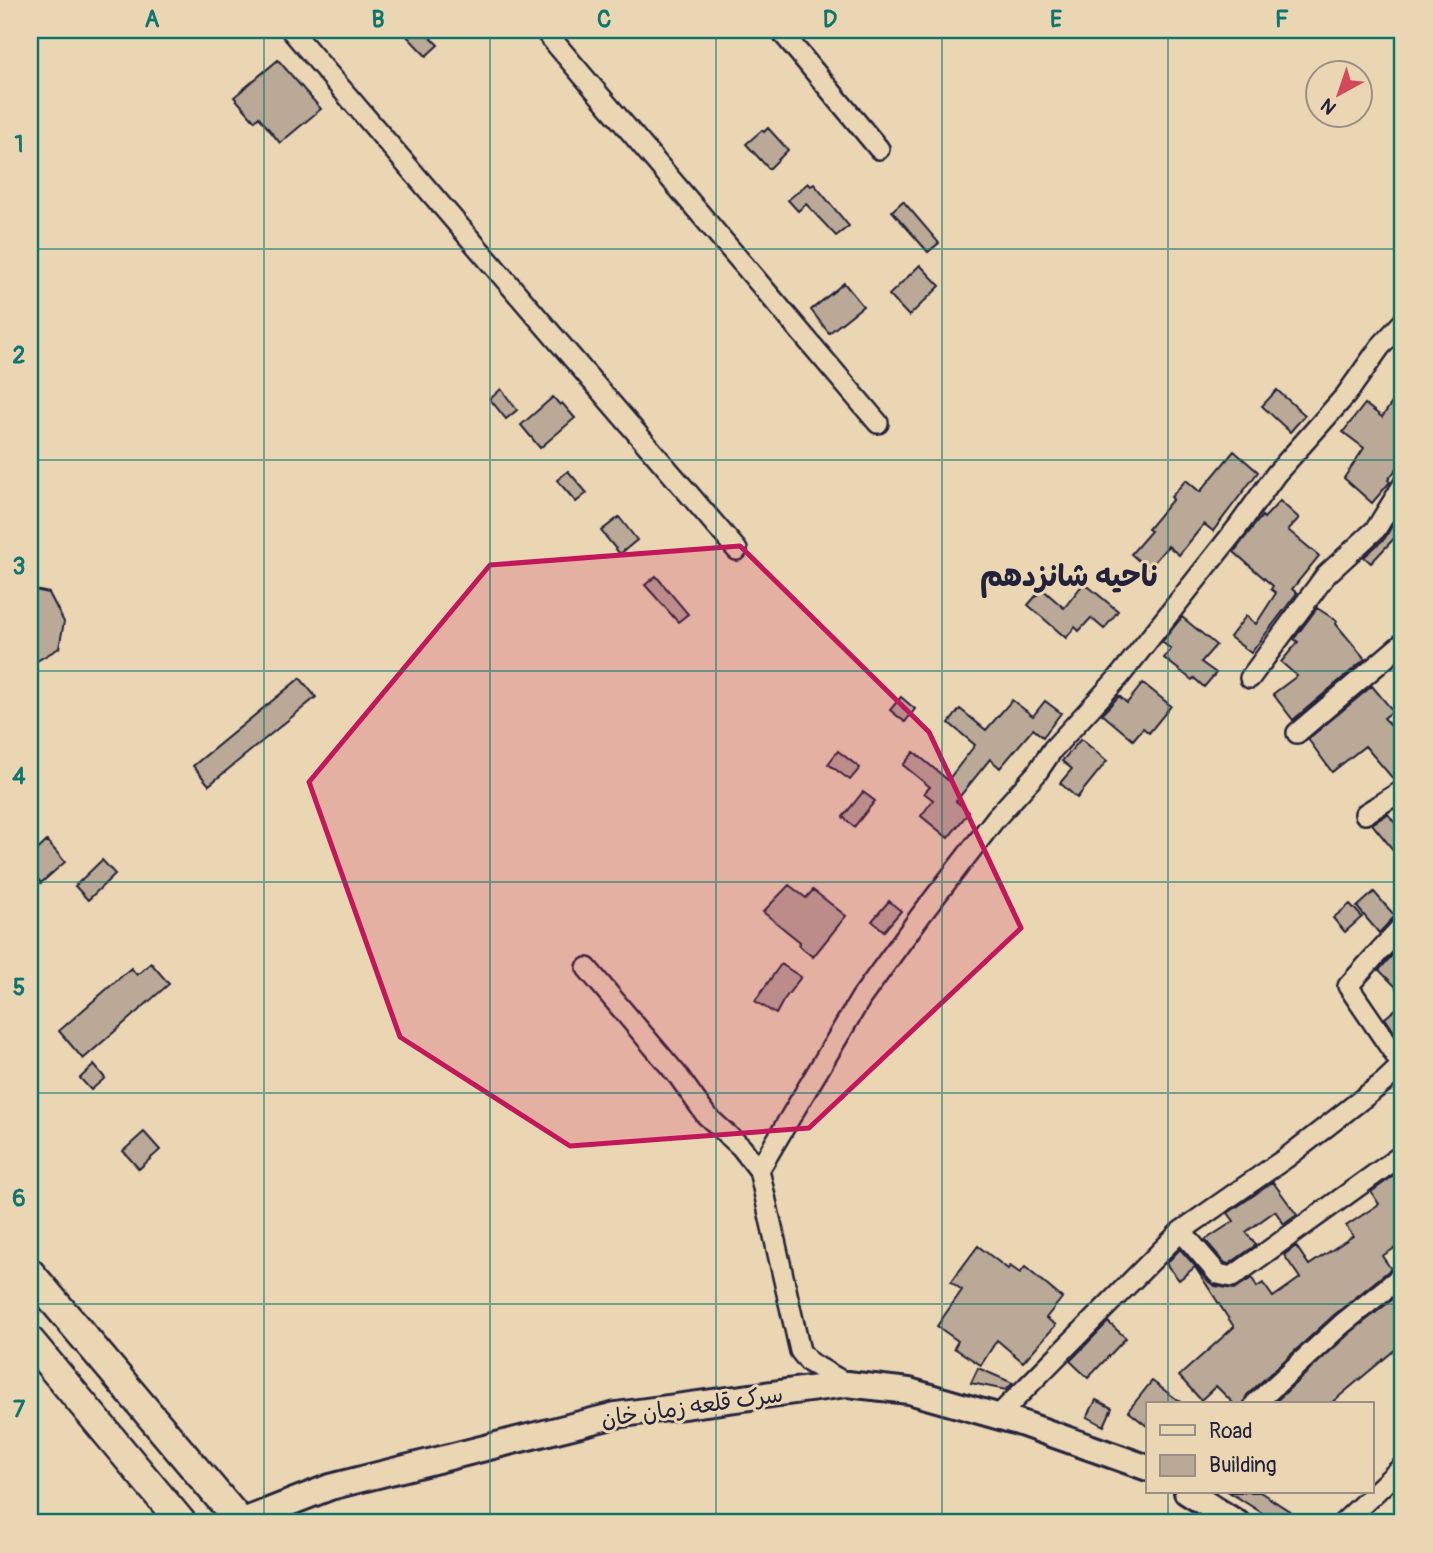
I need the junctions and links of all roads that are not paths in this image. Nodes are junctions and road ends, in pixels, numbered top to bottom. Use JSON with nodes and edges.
{"nodes":[{"id":1,"x":291,"y":30,"type":"edge"},
{"id":2,"x":544,"y":30,"type":"edge"},
{"id":3,"x":780,"y":30,"type":"edge"},
{"id":4,"x":878,"y":149,"type":"dead end"},
{"id":5,"x":1403,"y":322,"type":"edge"},
{"id":6,"x":877,"y":424,"type":"dead end"},
{"id":7,"x":1403,"y":485,"type":"edge"},
{"id":8,"x":737,"y":550,"type":"dead end"},
{"id":9,"x":1403,"y":643,"type":"edge"},
{"id":10,"x":1250,"y":678,"type":"dead end"},
{"id":11,"x":1297,"y":733,"type":"dead end"},
{"id":12,"x":1403,"y":790,"type":"edge"},
{"id":13,"x":1365,"y":814,"type":"dead end"},
{"id":14,"x":1403,"y":925,"type":"edge"},
{"id":15,"x":587,"y":968,"type":"dead end"},
{"id":16,"x":1403,"y":1065,"type":"edge"},
{"id":17,"x":1403,"y":1154,"type":"edge"},
{"id":18,"x":759,"y":1170,"type":"junction"},
{"id":19,"x":1181,"y":1231,"type":"junction"},
{"id":20,"x":30,"y":1273,"type":"edge"},
{"id":21,"x":1403,"y":1275,"type":"edge"},
{"id":22,"x":30,"y":1341,"type":"edge"},
{"id":23,"x":847,"y":1384,"type":"junction"},
{"id":24,"x":1257,"y":1402,"type":"edge"},
{"id":25,"x":998,"y":1416,"type":"junction"},
{"id":26,"x":1403,"y":1466,"type":"edge"},
{"id":27,"x":1146,"y":1467,"type":"edge"},
{"id":28,"x":1191,"y":1494,"type":"edge"},
{"id":29,"x":182,"y":1523,"type":"edge"},
{"id":30,"x":240,"y":1523,"type":"edge"},
{"id":31,"x":1237,"y":1523,"type":"edge"},
{"id":32,"x":1343,"y":1523,"type":"edge"}],
"edges":[{"from":1,"to":8,"type":"street"},
{"from":2,"to":6,"type":"street"},
{"from":3,"to":4,"type":"street"},
{"from":5,"to":18,"type":"street"},
{"from":7,"to":10,"type":"street"},
{"from":9,"to":11,"type":"street"},
{"from":12,"to":13,"type":"street"},
{"from":14,"to":16,"type":"street"},
{"from":15,"to":18,"type":"street"},
{"from":16,"to":19,"type":"street"},
{"from":17,"to":19,"type":"street"},
{"from":18,"to":23,"type":"street"},
{"from":19,"to":25,"type":"street"},
{"from":20,"to":30,"type":"main road"},
{"from":21,"to":24,"type":"street"},
{"from":22,"to":29,"type":"main road"},
{"from":23,"to":25,"type":"street","name":"سرک قلعه زمان خان"},
{"from":23,"to":30,"type":"street","name":"سرک قلعه زمان خان"},
{"from":25,"to":27,"type":"street","name":"سرک قلعه زمان خان"},
{"from":26,"to":32,"type":"street"},
{"from":28,"to":31,"type":"street"}]}
